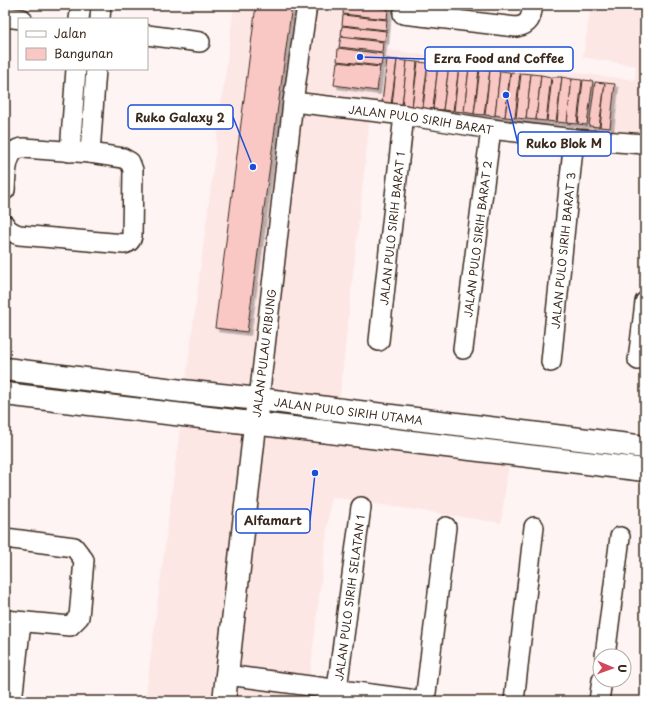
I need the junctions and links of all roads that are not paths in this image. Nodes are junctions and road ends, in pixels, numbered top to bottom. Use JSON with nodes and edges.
{"nodes":[{"id":1,"x":81,"y":5,"type":"edge"},
{"id":2,"x":101,"y":5,"type":"edge"},
{"id":3,"x":307,"y":5,"type":"edge"},
{"id":4,"x":533,"y":5,"type":"edge"},
{"id":5,"x":438,"y":11,"type":"edge"},
{"id":6,"x":402,"y":14,"type":"dead end"},
{"id":7,"x":5,"y":17,"type":"edge"},
{"id":8,"x":79,"y":18,"type":"edge"},
{"id":9,"x":100,"y":18,"type":"edge"},
{"id":10,"x":18,"y":19,"type":"edge"},
{"id":11,"x":148,"y":35,"type":"edge"},
{"id":12,"x":200,"y":42,"type":"dead end"},
{"id":13,"x":76,"y":70,"type":"edge"},
{"id":14,"x":96,"y":70,"type":"edge"},
{"id":15,"x":293,"y":102,"type":"junction"},
{"id":16,"x":404,"y":115,"type":"junction"},
{"id":17,"x":491,"y":129,"type":"junction"},
{"id":18,"x":574,"y":139,"type":"junction"},
{"id":19,"x":645,"y":144,"type":"edge"},
{"id":20,"x":70,"y":152,"type":"junction"},
{"id":21,"x":90,"y":153,"type":"junction"},
{"id":22,"x":5,"y":190,"type":"edge"},
{"id":23,"x":5,"y":225,"type":"edge"},
{"id":24,"x":645,"y":302,"type":"edge"},
{"id":25,"x":379,"y":341,"type":"dead end"},
{"id":26,"x":463,"y":349,"type":"dead end"},
{"id":27,"x":638,"y":360,"type":"dead end"},
{"id":28,"x":551,"y":362,"type":"dead end"},
{"id":29,"x":5,"y":369,"type":"edge"},
{"id":30,"x":182,"y":391,"type":"junction"},
{"id":31,"x":5,"y":394,"type":"edge"},
{"id":32,"x":259,"y":399,"type":"junction"},
{"id":33,"x":334,"y":409,"type":"junction"},
{"id":34,"x":179,"y":414,"type":"junction"},
{"id":35,"x":256,"y":423,"type":"junction"},
{"id":36,"x":330,"y":433,"type":"junction"},
{"id":37,"x":645,"y":447,"type":"edge"},
{"id":38,"x":645,"y":470,"type":"edge"},
{"id":39,"x":361,"y":507,"type":"dead end"},
{"id":40,"x":446,"y":527,"type":"dead end"},
{"id":41,"x":534,"y":527,"type":"dead end"},
{"id":42,"x":620,"y":537,"type":"dead end"},
{"id":43,"x":5,"y":538,"type":"edge"},
{"id":44,"x":11,"y":621,"type":"edge"},
{"id":45,"x":5,"y":641,"type":"edge"},
{"id":46,"x":606,"y":648,"type":"edge"},
{"id":47,"x":227,"y":675,"type":"junction"},
{"id":48,"x":601,"y":688,"type":"edge"},
{"id":49,"x":337,"y":689,"type":"junction"},
{"id":50,"x":12,"y":701,"type":"edge"},
{"id":51,"x":224,"y":701,"type":"edge"},
{"id":52,"x":424,"y":701,"type":"edge"},
{"id":53,"x":514,"y":701,"type":"edge"},
{"id":54,"x":599,"y":701,"type":"edge"}],
"edges":[{"from":1,"to":8,"type":"street"},
{"from":2,"to":9,"type":"street"},
{"from":3,"to":15,"type":"street","name":"JALAN PULAU RIBUNG"},
{"from":4,"to":5,"type":"street"},
{"from":5,"to":6,"type":"street"},
{"from":7,"to":10,"type":"street"},
{"from":11,"to":12,"type":"street"},
{"from":13,"to":20,"type":"street"},
{"from":14,"to":21,"type":"street"},
{"from":15,"to":16,"type":"street","name":"JALAN PULO SIRIH BARAT"},
{"from":15,"to":32,"type":"street","name":"JALAN PULAU RIBUNG"},
{"from":16,"to":17,"type":"street","name":"JALAN PULO SIRIH BARAT"},
{"from":16,"to":25,"type":"street","name":"JALAN PULO SIRIH BARAT 1"},
{"from":17,"to":18,"type":"street","name":"JALAN PULO SIRIH BARAT"},
{"from":17,"to":26,"type":"street","name":"JALAN PULO SIRIH BARAT 2"},
{"from":18,"to":19,"type":"street","name":"JALAN PULO SIRIH BARAT"},
{"from":18,"to":28,"type":"street","name":"JALAN PULO SIRIH BARAT 3"},
{"from":20,"to":21,"type":"street"},
{"from":20,"to":22,"type":"street"},
{"from":21,"to":23,"type":"street"},
{"from":24,"to":27,"type":"street"},
{"from":29,"to":30,"type":"main road","name":"JALAN PULO SIRIH UTAMA"},
{"from":30,"to":32,"type":"main road","name":"JALAN PULO SIRIH UTAMA"},
{"from":30,"to":34,"type":"main road"},
{"from":31,"to":34,"type":"main road"},
{"from":32,"to":33,"type":"main road","name":"JALAN PULO SIRIH UTAMA"},
{"from":32,"to":35,"type":"main road","name":"JALAN PULAU RIBUNG"},
{"from":33,"to":36,"type":"main road"},
{"from":33,"to":37,"type":"main road","name":"JALAN PULO SIRIH UTAMA"},
{"from":34,"to":35,"type":"main road"},
{"from":35,"to":36,"type":"main road"},
{"from":35,"to":47,"type":"main road","name":"JALAN PULAU RIBUNG"},
{"from":36,"to":38,"type":"main road"},
{"from":39,"to":49,"type":"street","name":"JALAN PULO SIRIH SELATAN 1"},
{"from":40,"to":52,"type":"street"},
{"from":41,"to":53,"type":"street"},
{"from":42,"to":46,"type":"street"},
{"from":43,"to":44,"type":"street"},
{"from":44,"to":45,"type":"street"},
{"from":44,"to":50,"type":"street"},
{"from":47,"to":49,"type":"street"},
{"from":47,"to":51,"type":"main road","name":"JALAN PULAU RIBUNG"},
{"from":48,"to":54,"type":"street"},
{"from":49,"to":52,"type":"street"}]}
